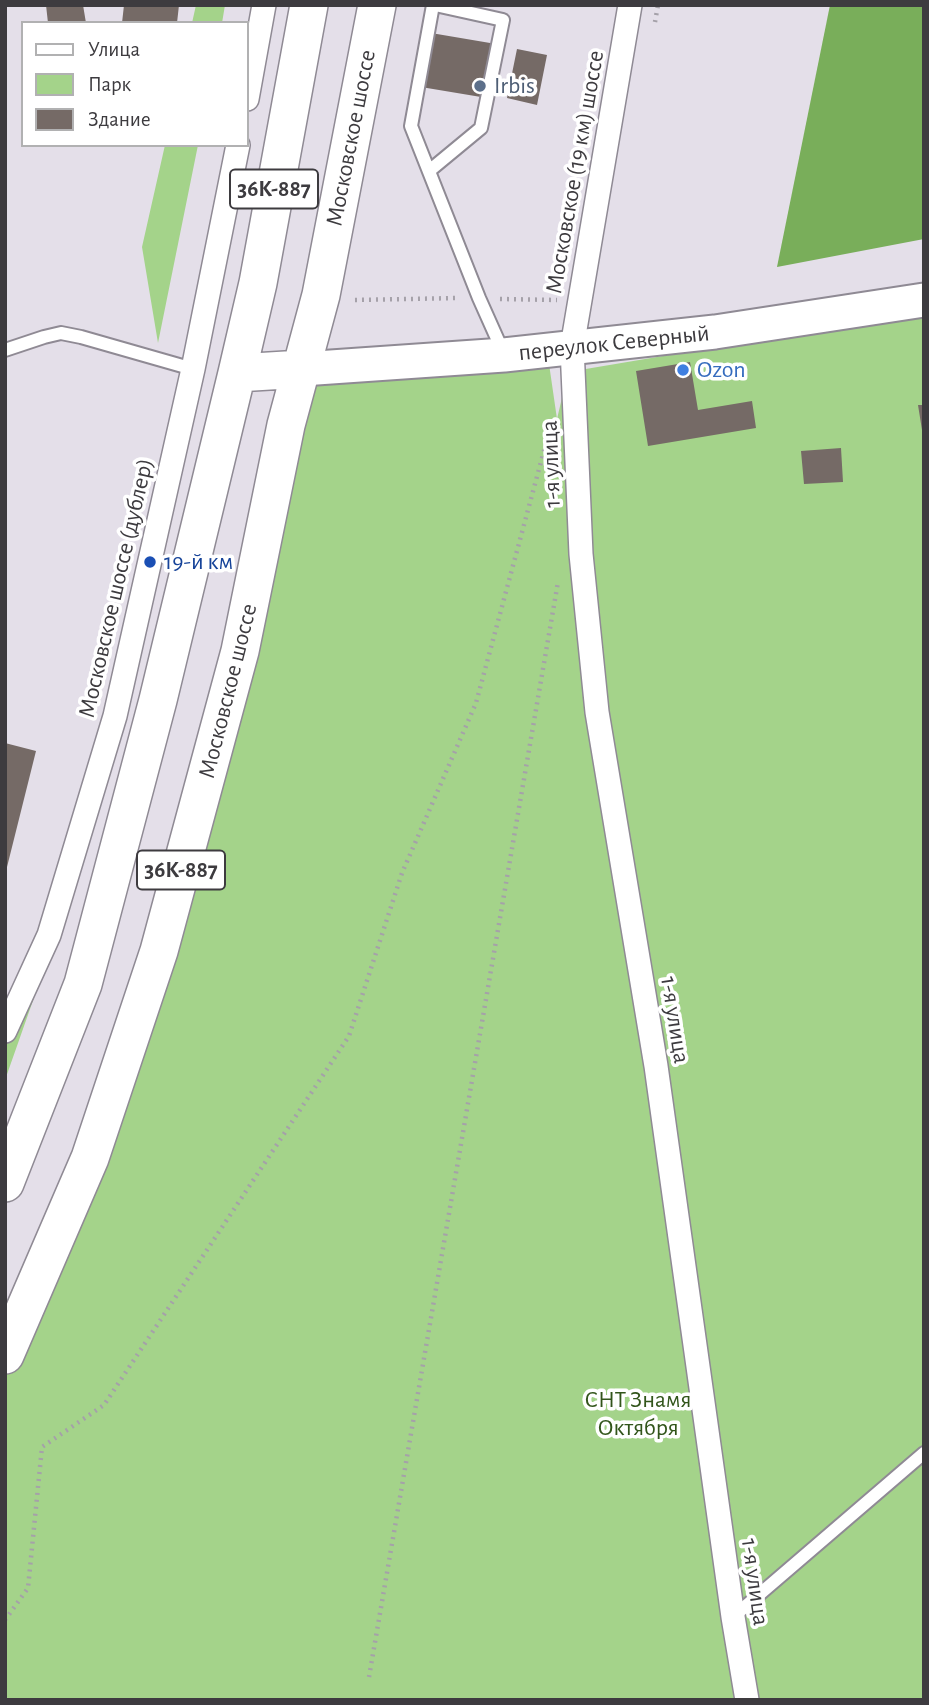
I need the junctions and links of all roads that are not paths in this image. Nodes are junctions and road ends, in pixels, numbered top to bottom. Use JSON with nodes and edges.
{"nodes":[{"id":1,"x":264,"y":5,"type":"edge"},
{"id":2,"x":309,"y":5,"type":"edge"},
{"id":3,"x":377,"y":5,"type":"edge"},
{"id":4,"x":434,"y":5,"type":"edge"},
{"id":5,"x":630,"y":5,"type":"edge"},
{"id":6,"x":248,"y":93,"type":"edge"},
{"id":7,"x":238,"y":147,"type":"edge"},
{"id":8,"x":429,"y":171,"type":"junction"},
{"id":9,"x":924,"y":300,"type":"edge"},
{"id":10,"x":572,"y":347,"type":"junction"},
{"id":11,"x":5,"y":350,"type":"edge"},
{"id":12,"x":504,"y":355,"type":"junction"},
{"id":13,"x":192,"y":369,"type":"junction"},
{"id":14,"x":302,"y":369,"type":"junction"},
{"id":15,"x":237,"y":373,"type":"junction"},
{"id":16,"x":5,"y":1031,"type":"edge"},
{"id":17,"x":5,"y":1183,"type":"edge"},
{"id":18,"x":5,"y":1355,"type":"edge"},
{"id":19,"x":924,"y":1453,"type":"edge"},
{"id":20,"x":733,"y":1617,"type":"junction"},
{"id":21,"x":747,"y":1700,"type":"edge"}],
"edges":[{"from":1,"to":6,"type":"street"},
{"from":2,"to":15,"type":"main road","number":"36К-887"},
{"from":3,"to":14,"type":"main road","name":"Московское шоссе","number":"36К-887"},
{"from":4,"to":8,"type":"lane"},
{"from":4,"to":8,"type":"lane"},
{"from":5,"to":10,"type":"street","name":"Московское (19 км) шоссе"},
{"from":7,"to":13,"type":"street","name":"Московское шоссе (дублер)"},
{"from":8,"to":12,"type":"lane"},
{"from":9,"to":10,"type":"street","name":"переулок Северный"},
{"from":10,"to":12,"type":"street","name":"переулок Северный"},
{"from":10,"to":20,"type":"street","name":"1-я улица"},
{"from":11,"to":13,"type":"lane"},
{"from":12,"to":14,"type":"street","name":"переулок Северный"},
{"from":13,"to":16,"type":"street","name":"Московское шоссе (дублер)"},
{"from":14,"to":15,"type":"main road"},
{"from":14,"to":18,"type":"main road","name":"Московское шоссе","number":"36К-887"},
{"from":15,"to":17,"type":"main road","number":"36К-887"},
{"from":19,"to":20,"type":"lane"},
{"from":20,"to":21,"type":"street","name":"1-я улица"}]}
